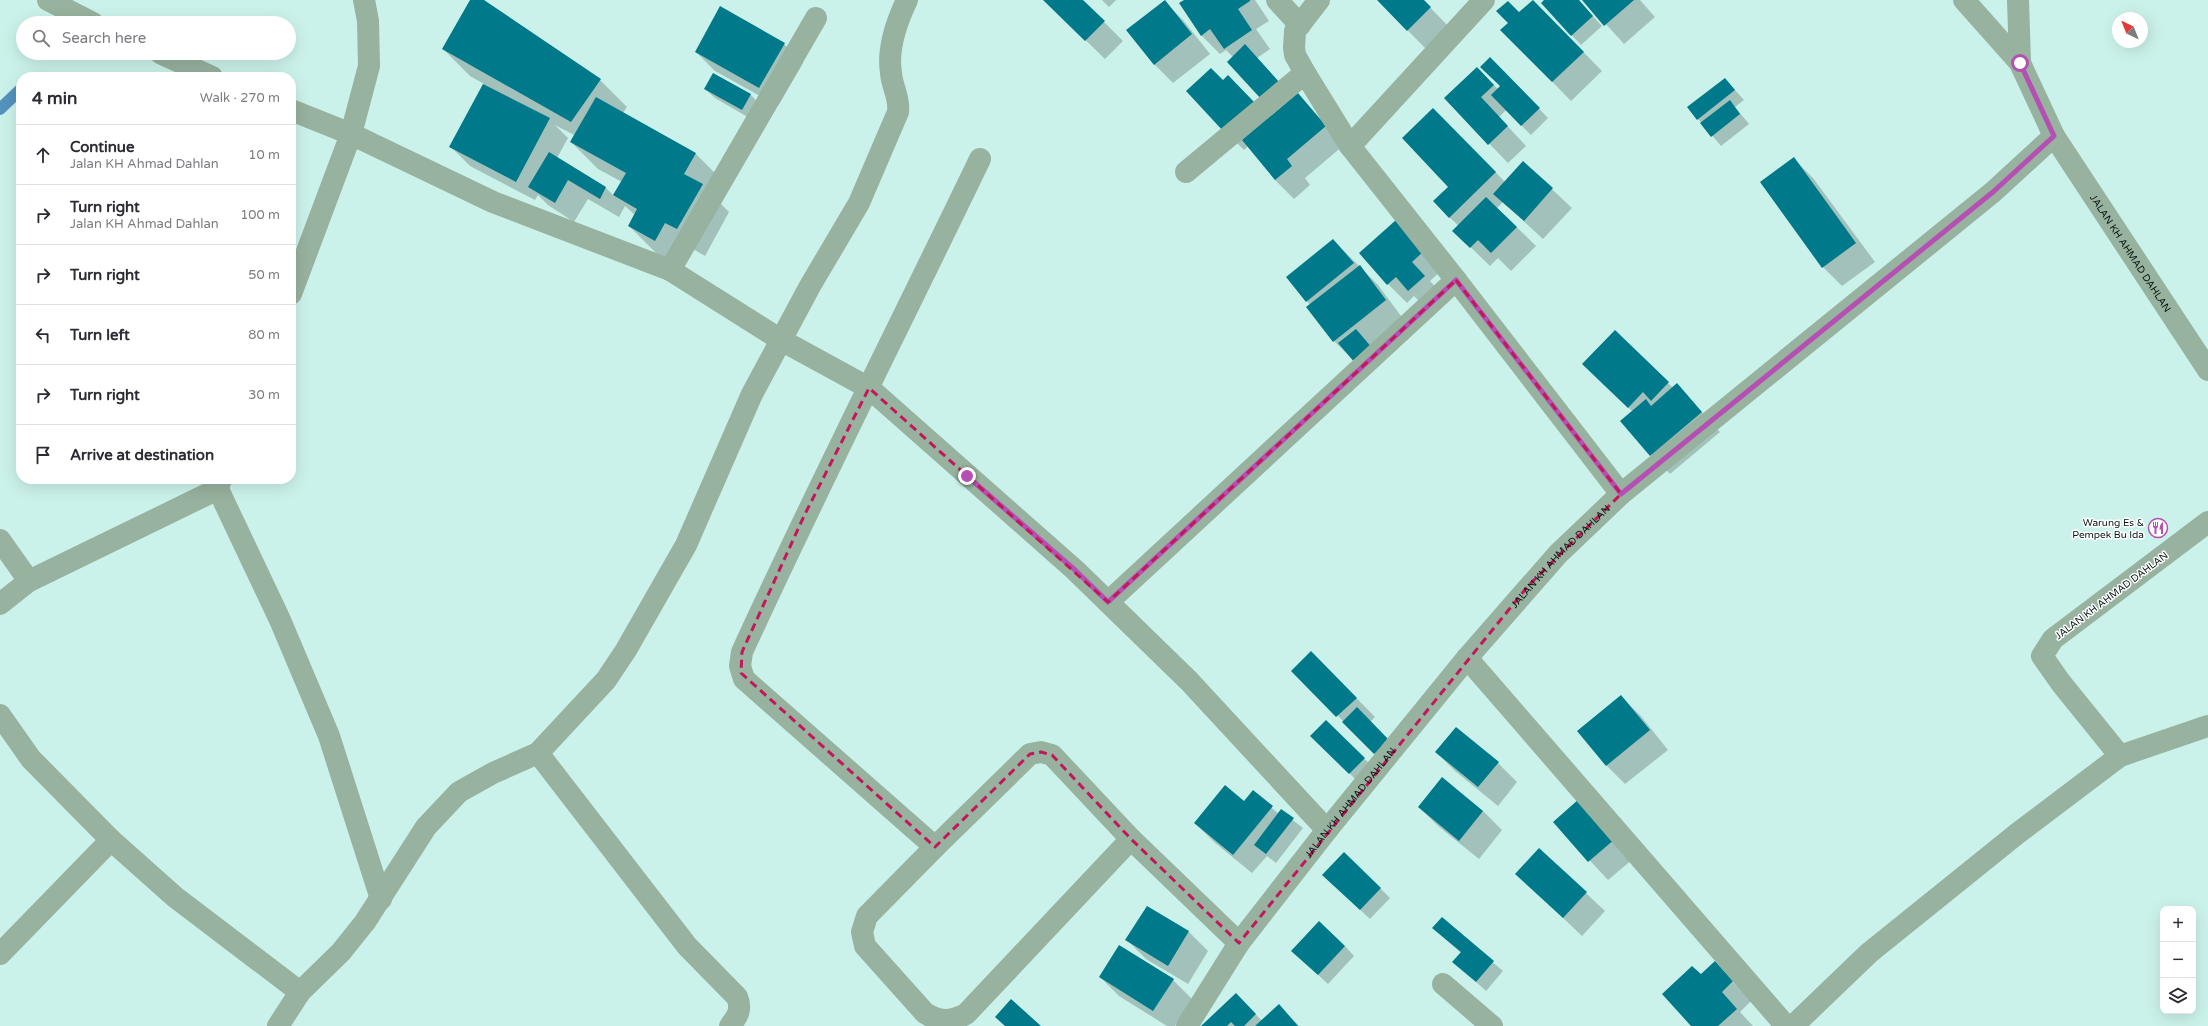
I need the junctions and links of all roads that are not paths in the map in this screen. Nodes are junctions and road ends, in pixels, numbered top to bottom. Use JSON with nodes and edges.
{"nodes":[{"id":1,"x":48,"y":0,"type":"edge"},
{"id":2,"x":364,"y":0,"type":"edge"},
{"id":3,"x":907,"y":0,"type":"edge"},
{"id":4,"x":1277,"y":0,"type":"edge"},
{"id":5,"x":1320,"y":0,"type":"edge"},
{"id":6,"x":1484,"y":0,"type":"edge"},
{"id":7,"x":1964,"y":0,"type":"edge"},
{"id":8,"x":2018,"y":0,"type":"edge"},
{"id":9,"x":79,"y":16,"type":"edge"},
{"id":10,"x":816,"y":18,"type":"dead end"},
{"id":11,"x":1300,"y":25,"type":"junction"},
{"id":12,"x":175,"y":60,"type":"edge"},
{"id":13,"x":2020,"y":63,"type":"junction"},
{"id":14,"x":201,"y":72,"type":"edge"},
{"id":15,"x":1305,"y":73,"type":"junction"},
{"id":16,"x":296,"y":112,"type":"edge"},
{"id":17,"x":351,"y":134,"type":"junction"},
{"id":18,"x":2054,"y":136,"type":"junction"},
{"id":19,"x":1350,"y":146,"type":"junction"},
{"id":20,"x":980,"y":159,"type":"dead end"},
{"id":21,"x":1186,"y":172,"type":"dead end"},
{"id":22,"x":670,"y":270,"type":"junction"},
{"id":23,"x":1456,"y":280,"type":"junction"},
{"id":24,"x":296,"y":281,"type":"edge"},
{"id":25,"x":781,"y":340,"type":"junction"},
{"id":26,"x":2208,"y":370,"type":"edge"},
{"id":27,"x":869,"y":388,"type":"junction"},
{"id":28,"x":219,"y":484,"type":"edge"},
{"id":29,"x":1621,"y":494,"type":"junction"},
{"id":30,"x":2208,"y":522,"type":"edge"},
{"id":31,"x":0,"y":540,"type":"edge"},
{"id":32,"x":29,"y":582,"type":"junction"},
{"id":33,"x":1108,"y":602,"type":"junction"},
{"id":34,"x":0,"y":604,"type":"edge"},
{"id":35,"x":1468,"y":658,"type":"junction"},
{"id":36,"x":0,"y":715,"type":"edge"},
{"id":37,"x":2208,"y":726,"type":"edge"},
{"id":38,"x":538,"y":752,"type":"junction"},
{"id":39,"x":2120,"y":756,"type":"junction"},
{"id":40,"x":1327,"y":830,"type":"junction"},
{"id":41,"x":1131,"y":839,"type":"junction"},
{"id":42,"x":111,"y":840,"type":"junction"},
{"id":43,"x":935,"y":847,"type":"junction"},
{"id":44,"x":381,"y":899,"type":"junction"},
{"id":45,"x":1239,"y":943,"type":"junction"},
{"id":46,"x":0,"y":954,"type":"edge"},
{"id":47,"x":1443,"y":984,"type":"dead end"},
{"id":48,"x":300,"y":992,"type":"junction"},
{"id":49,"x":278,"y":1026,"type":"edge"},
{"id":50,"x":730,"y":1026,"type":"edge"},
{"id":51,"x":1187,"y":1026,"type":"edge"},
{"id":52,"x":1492,"y":1026,"type":"edge"},
{"id":53,"x":1786,"y":1026,"type":"edge"},
{"id":54,"x":1793,"y":1026,"type":"edge"}],
"edges":[{"from":1,"to":9,"type":"street"},
{"from":2,"to":17,"type":"street"},
{"from":3,"to":25,"type":"street"},
{"from":4,"to":11,"type":"street"},
{"from":5,"to":11,"type":"street"},
{"from":6,"to":19,"type":"street"},
{"from":7,"to":13,"type":"street"},
{"from":8,"to":13,"type":"street","name":"JALAN KH AHMAD DAHLAN"},
{"from":10,"to":22,"type":"street"},
{"from":11,"to":15,"type":"street"},
{"from":12,"to":14,"type":"street"},
{"from":13,"to":18,"type":"street","name":"JALAN KH AHMAD DAHLAN"},
{"from":15,"to":19,"type":"street"},
{"from":15,"to":21,"type":"street"},
{"from":16,"to":17,"type":"street"},
{"from":17,"to":22,"type":"street"},
{"from":17,"to":24,"type":"street"},
{"from":18,"to":26,"type":"street","name":"JALAN KH AHMAD DAHLAN"},
{"from":18,"to":29,"type":"street","name":"JALAN KH AHMAD DAHLAN"},
{"from":19,"to":23,"type":"street"},
{"from":20,"to":27,"type":"street"},
{"from":22,"to":25,"type":"street"},
{"from":23,"to":29,"type":"street"},
{"from":23,"to":33,"type":"street"},
{"from":25,"to":27,"type":"street"},
{"from":25,"to":38,"type":"street"},
{"from":27,"to":33,"type":"street"},
{"from":27,"to":43,"type":"street"},
{"from":28,"to":32,"type":"street"},
{"from":28,"to":44,"type":"street"},
{"from":29,"to":35,"type":"street","name":"JALAN KH AHMAD DAHLAN"},
{"from":30,"to":39,"type":"street","name":"JALAN KH AHMAD DAHLAN"},
{"from":31,"to":32,"type":"street"},
{"from":32,"to":34,"type":"street"},
{"from":33,"to":40,"type":"street"},
{"from":35,"to":40,"type":"street","name":"JALAN KH AHMAD DAHLAN"},
{"from":35,"to":53,"type":"street"},
{"from":36,"to":42,"type":"street"},
{"from":37,"to":39,"type":"street"},
{"from":38,"to":44,"type":"street"},
{"from":38,"to":50,"type":"street"},
{"from":39,"to":54,"type":"street"},
{"from":40,"to":45,"type":"street","name":"JALAN KH AHMAD DAHLAN"},
{"from":41,"to":43,"type":"street"},
{"from":41,"to":43,"type":"street"},
{"from":41,"to":45,"type":"street"},
{"from":42,"to":46,"type":"street"},
{"from":42,"to":48,"type":"street"},
{"from":44,"to":48,"type":"street"},
{"from":45,"to":51,"type":"street","name":"JALAN KH AHMAD DAHLAN"},
{"from":47,"to":52,"type":"street"},
{"from":48,"to":49,"type":"street"}]}
